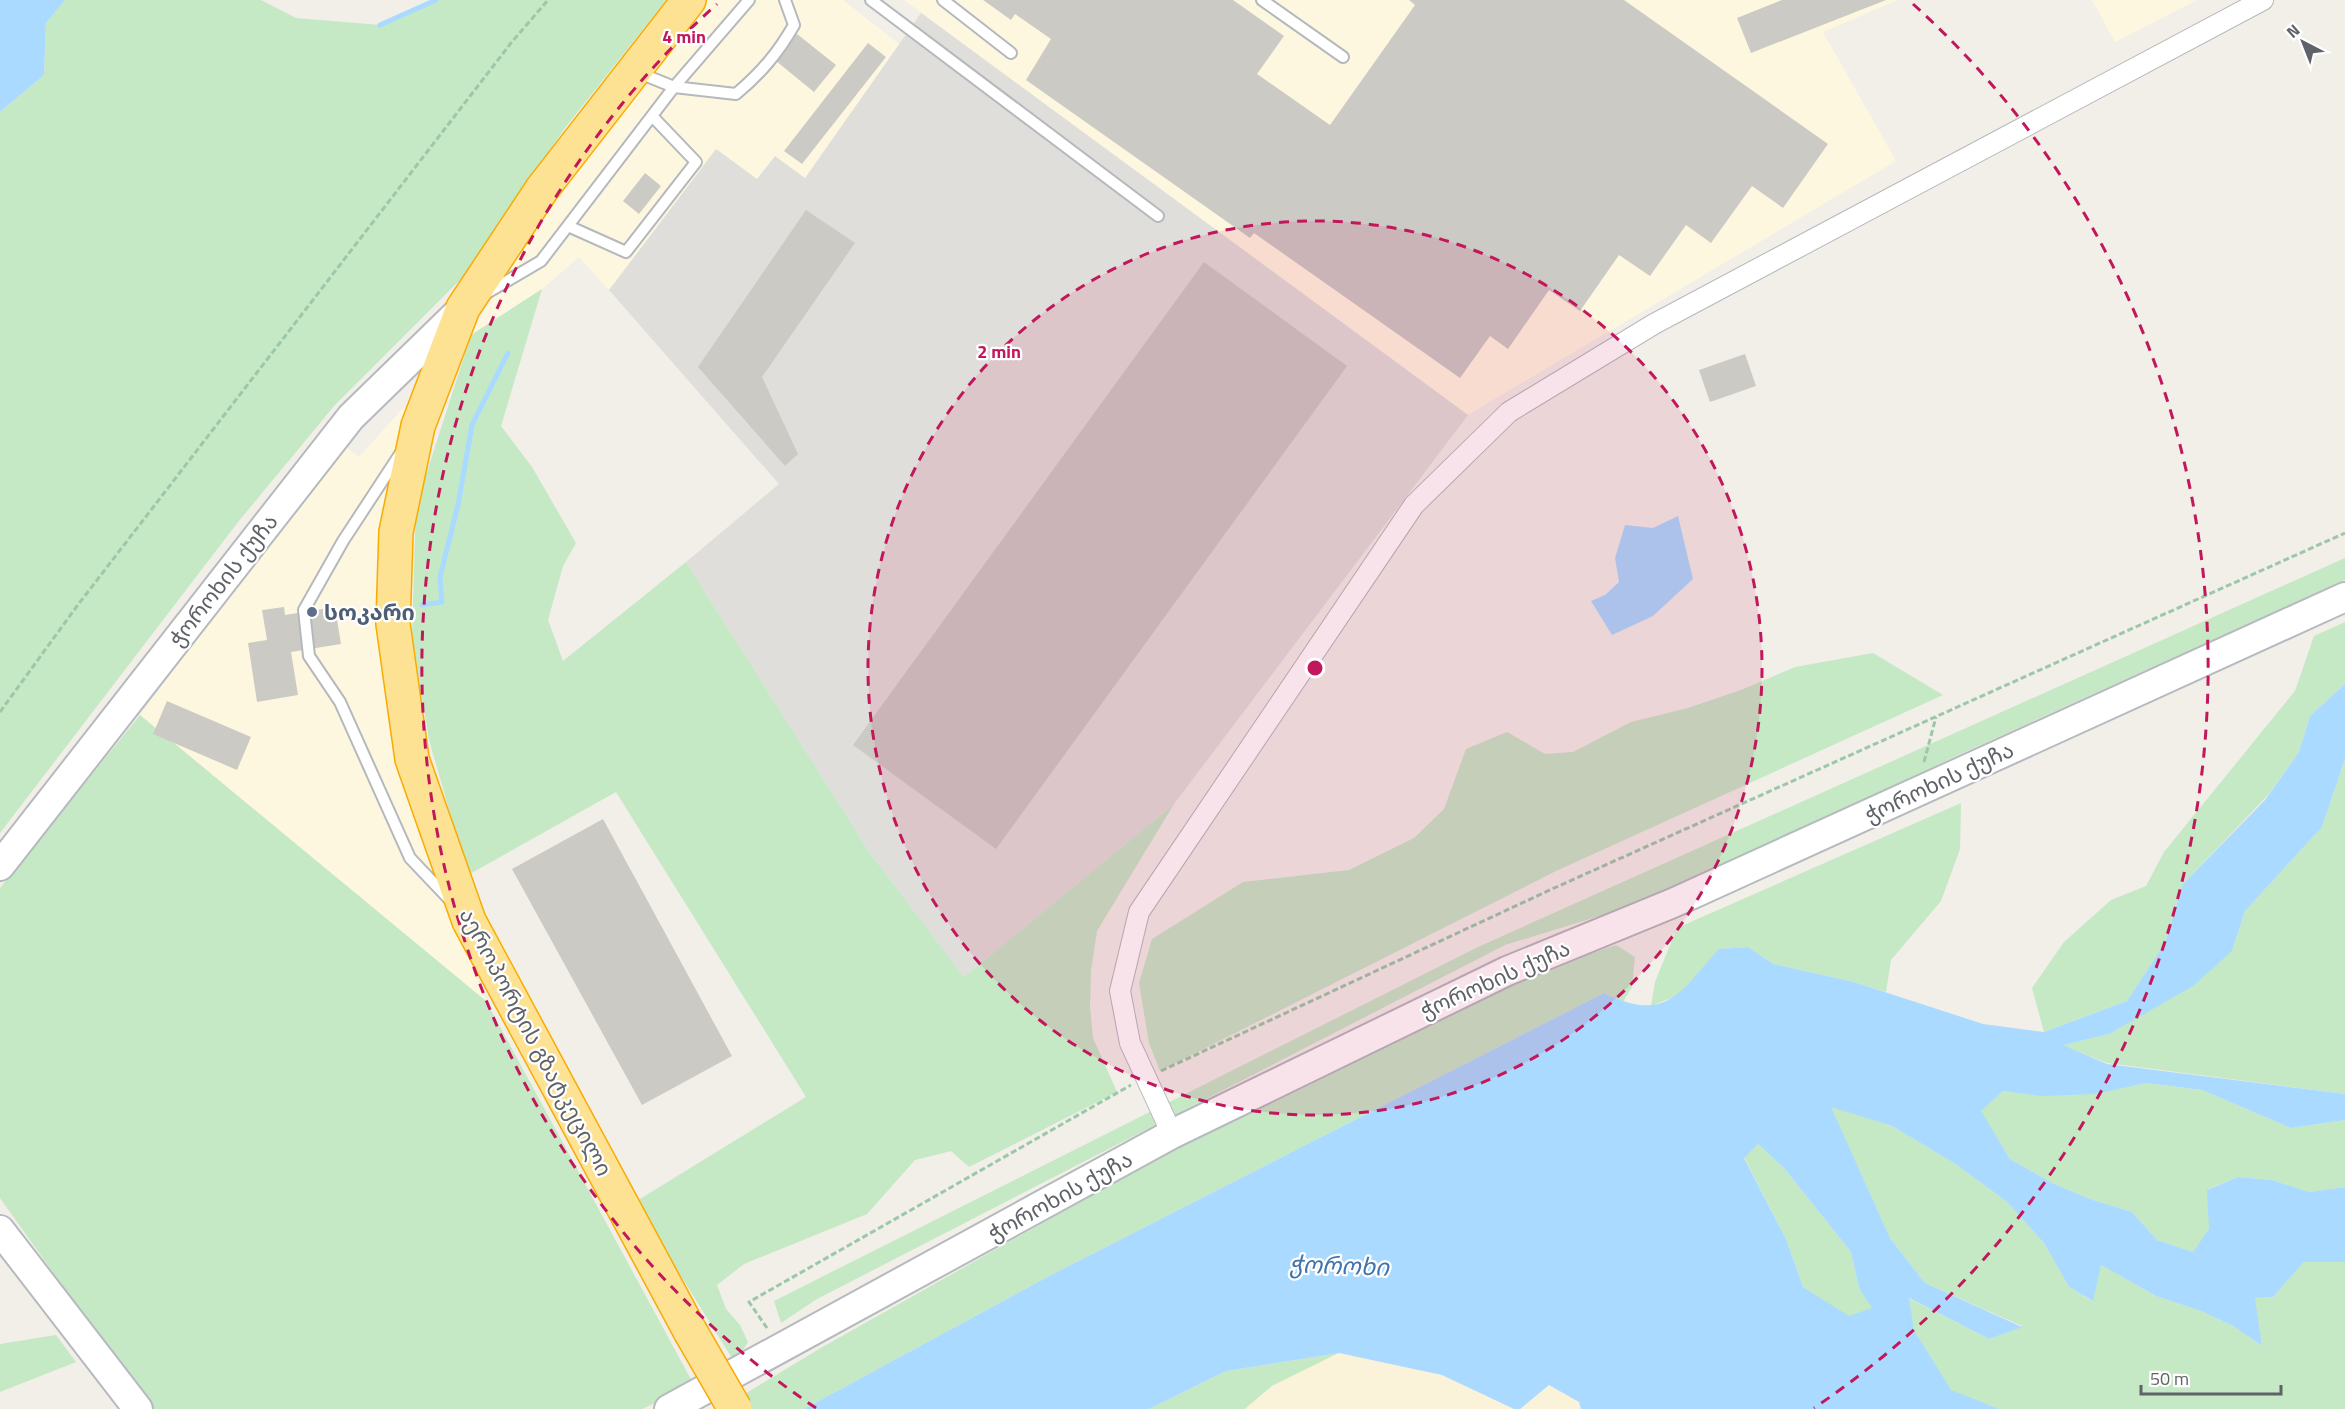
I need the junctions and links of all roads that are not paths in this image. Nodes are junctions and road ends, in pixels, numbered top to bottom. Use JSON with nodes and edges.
{"nodes":[{"id":1,"x":689,"y":0,"type":"edge"},
{"id":2,"x":749,"y":0,"type":"edge"},
{"id":3,"x":785,"y":0,"type":"edge"},
{"id":4,"x":871,"y":0,"type":"edge"},
{"id":5,"x":943,"y":0,"type":"edge"},
{"id":6,"x":1262,"y":0,"type":"edge"},
{"id":7,"x":2263,"y":0,"type":"edge"},
{"id":8,"x":1011,"y":53,"type":"dead end"},
{"id":9,"x":1342,"y":57,"type":"dead end"},
{"id":10,"x":634,"y":71,"type":"junction"},
{"id":11,"x":674,"y":87,"type":"junction"},
{"id":12,"x":652,"y":116,"type":"junction"},
{"id":13,"x":1158,"y":216,"type":"dead end"},
{"id":14,"x":568,"y":226,"type":"junction"},
{"id":15,"x":463,"y":308,"type":"junction"},
{"id":16,"x":418,"y":426,"type":"junction"},
{"id":17,"x":2345,"y":597,"type":"edge"},
{"id":18,"x":0,"y":866,"type":"edge"},
{"id":19,"x":469,"y":921,"type":"junction"},
{"id":20,"x":1172,"y":1134,"type":"junction"},
{"id":21,"x":0,"y":1230,"type":"edge"},
{"id":22,"x":138,"y":1409,"type":"edge"},
{"id":23,"x":669,"y":1409,"type":"edge"},
{"id":24,"x":735,"y":1409,"type":"edge"}],
"edges":[{"from":1,"to":10,"type":"highway","name":"აეროპორტის გზატკეცილი"},
{"from":2,"to":11,"type":"lane"},
{"from":3,"to":11,"type":"lane"},
{"from":4,"to":13,"type":"lane"},
{"from":5,"to":8,"type":"lane"},
{"from":6,"to":9,"type":"lane"},
{"from":7,"to":20,"type":"street"},
{"from":10,"to":11,"type":"lane"},
{"from":10,"to":15,"type":"highway","name":"აეროპორტის გზატკეცილი"},
{"from":11,"to":12,"type":"lane"},
{"from":12,"to":14,"type":"lane"},
{"from":12,"to":14,"type":"lane"},
{"from":14,"to":15,"type":"lane"},
{"from":15,"to":16,"type":"highway","name":"აეროპორტის გზატკეცილი"},
{"from":15,"to":18,"type":"street","name":"ჭოროხის ქუჩა"},
{"from":16,"to":19,"type":"highway","name":"აეროპორტის გზატკეცილი"},
{"from":16,"to":19,"type":"lane"},
{"from":17,"to":20,"type":"street","name":"ჭოროხის ქუჩა"},
{"from":19,"to":24,"type":"highway","name":"აეროპორტის გზატკეცილი","bridge":true},
{"from":20,"to":23,"type":"street","name":"ჭოროხის ქუჩა"},
{"from":21,"to":22,"type":"street"}]}
